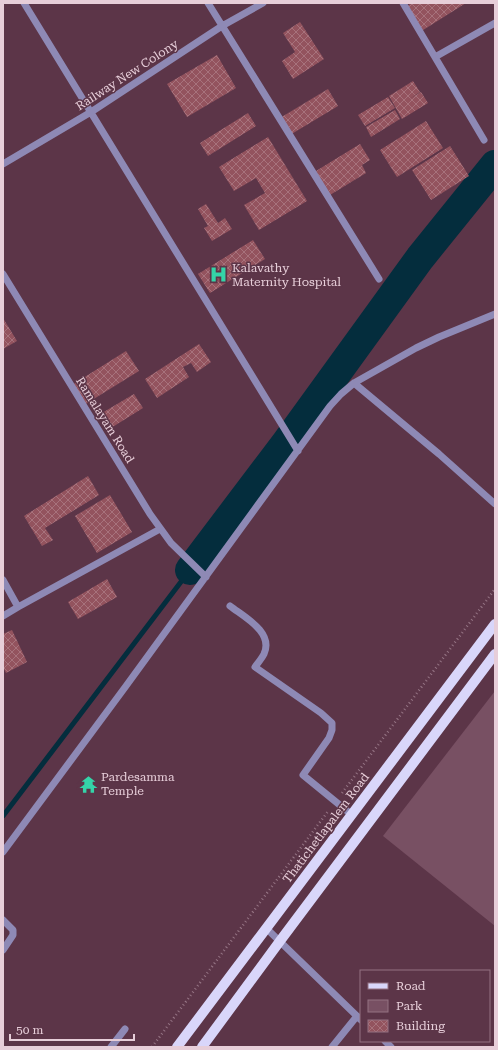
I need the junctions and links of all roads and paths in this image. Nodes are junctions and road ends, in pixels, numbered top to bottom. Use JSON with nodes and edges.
{"nodes":[{"id":1,"x":24,"y":3,"type":"edge"},
{"id":2,"x":208,"y":3,"type":"edge"},
{"id":3,"x":263,"y":3,"type":"edge"},
{"id":4,"x":403,"y":3,"type":"edge"},
{"id":5,"x":495,"y":23,"type":"edge"},
{"id":6,"x":222,"y":26,"type":"junction"},
{"id":7,"x":435,"y":57,"type":"junction"},
{"id":8,"x":91,"y":112,"type":"junction"},
{"id":9,"x":484,"y":140,"type":"dead end"},
{"id":10,"x":3,"y":164,"type":"edge"},
{"id":11,"x":3,"y":274,"type":"edge"},
{"id":12,"x":378,"y":279,"type":"dead end"},
{"id":13,"x":495,"y":314,"type":"edge"},
{"id":14,"x":354,"y":383,"type":"junction"},
{"id":15,"x":298,"y":451,"type":"junction"},
{"id":16,"x":495,"y":504,"type":"edge"},
{"id":17,"x":160,"y":529,"type":"junction"},
{"id":18,"x":206,"y":577,"type":"junction"},
{"id":19,"x":3,"y":580,"type":"edge"},
{"id":20,"x":495,"y":589,"type":"edge"},
{"id":21,"x":230,"y":606,"type":"dead end"},
{"id":22,"x":18,"y":607,"type":"junction"},
{"id":23,"x":3,"y":616,"type":"edge"},
{"id":24,"x":495,"y":624,"type":"edge"},
{"id":25,"x":495,"y":654,"type":"edge"},
{"id":26,"x":336,"y":802,"type":"junction"},
{"id":27,"x":352,"y":815,"type":"junction"},
{"id":28,"x":3,"y":852,"type":"edge"},
{"id":29,"x":3,"y":920,"type":"edge"},
{"id":30,"x":266,"y":928,"type":"junction"},
{"id":31,"x":280,"y":941,"type":"junction"},
{"id":32,"x":3,"y":950,"type":"edge"},
{"id":33,"x":359,"y":1018,"type":"edge"},
{"id":34,"x":125,"y":1029,"type":"dead end"},
{"id":35,"x":111,"y":1047,"type":"edge"},
{"id":36,"x":152,"y":1047,"type":"edge"},
{"id":37,"x":177,"y":1047,"type":"edge"},
{"id":38,"x":202,"y":1047,"type":"edge"},
{"id":39,"x":332,"y":1047,"type":"edge"}],
"edges":[{"from":1,"to":8,"type":"street"},
{"from":2,"to":6,"type":"street"},
{"from":3,"to":6,"type":"street","name":"Railway New Colony"},
{"from":4,"to":7,"type":"street"},
{"from":5,"to":7,"type":"street"},
{"from":6,"to":8,"type":"street","name":"Railway New Colony"},
{"from":6,"to":12,"type":"street"},
{"from":7,"to":9,"type":"street"},
{"from":8,"to":10,"type":"street","name":"Railway New Colony"},
{"from":8,"to":15,"type":"street"},
{"from":11,"to":17,"type":"street","name":"Ramalayam Road"},
{"from":13,"to":14,"type":"street"},
{"from":14,"to":15,"type":"street"},
{"from":14,"to":16,"type":"street"},
{"from":15,"to":18,"type":"street"},
{"from":17,"to":18,"type":"street","name":"Ramalayam Road"},
{"from":17,"to":22,"type":"street"},
{"from":18,"to":28,"type":"street"},
{"from":19,"to":22,"type":"street"},
{"from":20,"to":26,"type":"path"},
{"from":21,"to":26,"type":"street"},
{"from":22,"to":23,"type":"street"},
{"from":24,"to":27,"type":"main road","name":"Thatichetlapalem Road"},
{"from":25,"to":31,"type":"main road"},
{"from":26,"to":27,"type":"street"},
{"from":26,"to":36,"type":"path"},
{"from":27,"to":30,"type":"main road","name":"Thatichetlapalem Road"},
{"from":29,"to":32,"type":"street"},
{"from":30,"to":31,"type":"street"},
{"from":30,"to":37,"type":"main road","name":"Thatichetlapalem Road"},
{"from":31,"to":33,"type":"street"},
{"from":31,"to":38,"type":"main road"},
{"from":33,"to":39,"type":"street"},
{"from":34,"to":35,"type":"street"}]}
